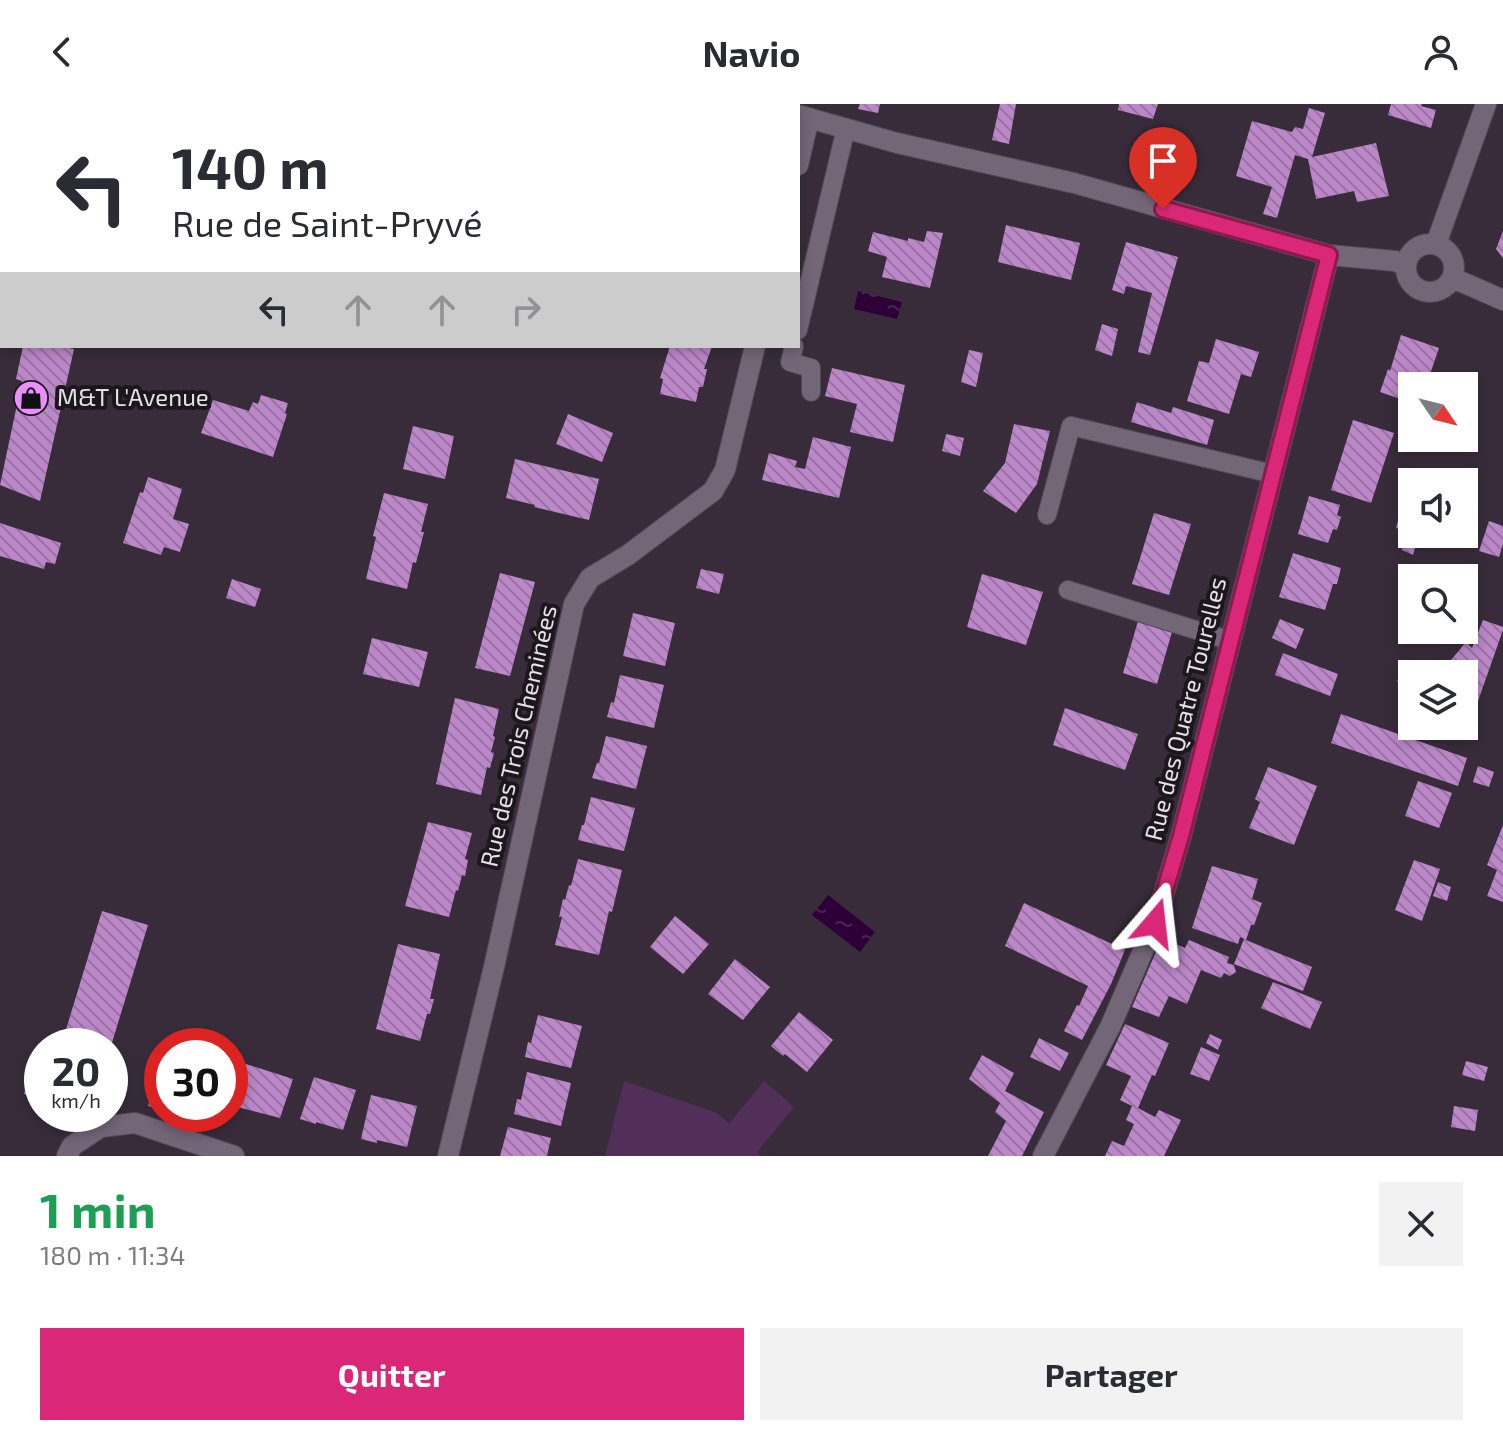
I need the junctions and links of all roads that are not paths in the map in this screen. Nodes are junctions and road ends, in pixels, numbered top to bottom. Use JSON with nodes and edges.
{"nodes":[{"id":1,"x":1486,"y":104,"type":"edge"},
{"id":2,"x":804,"y":116,"type":"edge"},
{"id":3,"x":846,"y":128,"type":"junction"},
{"id":4,"x":800,"y":149,"type":"edge"},
{"id":5,"x":1436,"y":244,"type":"junction"},
{"id":6,"x":1329,"y":255,"type":"junction"},
{"id":7,"x":1406,"y":266,"type":"junction"},
{"id":8,"x":1451,"y":280,"type":"junction"},
{"id":9,"x":1503,"y":300,"type":"edge"},
{"id":10,"x":800,"y":322,"type":"edge"},
{"id":11,"x":755,"y":348,"type":"edge"},
{"id":12,"x":794,"y":348,"type":"edge"},
{"id":13,"x":811,"y":392,"type":"dead end"},
{"id":14,"x":1273,"y":474,"type":"junction"},
{"id":15,"x":1047,"y":515,"type":"dead end"},
{"id":16,"x":1068,"y":590,"type":"dead end"},
{"id":17,"x":1231,"y":641,"type":"junction"},
{"id":18,"x":67,"y":1156,"type":"edge"},
{"id":19,"x":234,"y":1156,"type":"edge"},
{"id":20,"x":448,"y":1156,"type":"edge"},
{"id":21,"x":1043,"y":1156,"type":"edge"}],
"edges":[{"from":1,"to":5,"type":"street"},
{"from":2,"to":3,"type":"street"},
{"from":2,"to":4,"type":"street"},
{"from":3,"to":6,"type":"street"},
{"from":3,"to":10,"type":"lane"},
{"from":5,"to":7,"type":"street"},
{"from":5,"to":8,"type":"street"},
{"from":6,"to":7,"type":"street"},
{"from":6,"to":14,"type":"street","name":"Rue des Quatre Tourelles"},
{"from":7,"to":8,"type":"street"},
{"from":8,"to":9,"type":"street"},
{"from":11,"to":20,"type":"street","name":"Rue des Trois Cheminées"},
{"from":12,"to":13,"type":"lane"},
{"from":14,"to":15,"type":"lane"},
{"from":14,"to":17,"type":"street","name":"Rue des Quatre Tourelles"},
{"from":16,"to":17,"type":"lane"},
{"from":17,"to":21,"type":"street","name":"Rue des Quatre Tourelles"},
{"from":18,"to":19,"type":"street"}]}
